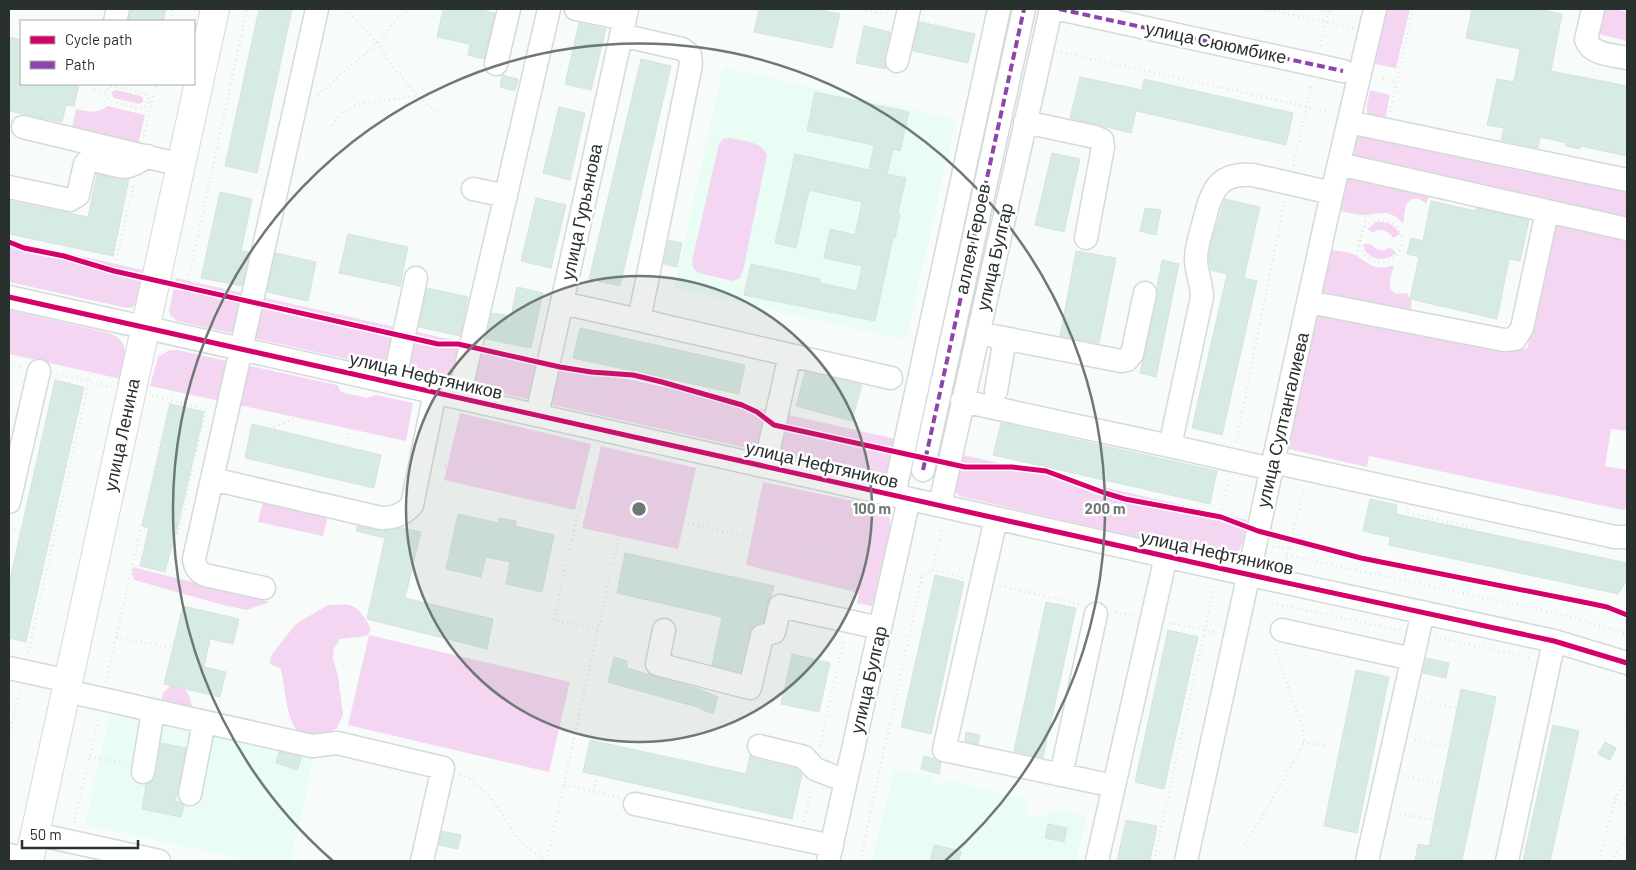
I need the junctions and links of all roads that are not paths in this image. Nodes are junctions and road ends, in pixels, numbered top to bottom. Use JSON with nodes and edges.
{"nodes":[{"id":1,"x":215,"y":9,"type":"edge"},
{"id":2,"x":317,"y":9,"type":"edge"},
{"id":3,"x":510,"y":9,"type":"edge"},
{"id":4,"x":549,"y":9,"type":"edge"},
{"id":5,"x":576,"y":9,"type":"edge"},
{"id":6,"x":999,"y":9,"type":"edge"},
{"id":7,"x":1051,"y":9,"type":"edge"},
{"id":8,"x":1060,"y":9,"type":"edge"},
{"id":9,"x":1375,"y":9,"type":"edge"},
{"id":10,"x":1593,"y":9,"type":"edge"},
{"id":11,"x":1023,"y":12,"type":"edge"},
{"id":12,"x":908,"y":14,"type":"edge"},
{"id":13,"x":624,"y":21,"type":"edge"},
{"id":14,"x":992,"y":37,"type":"junction"},
{"id":15,"x":200,"y":47,"type":"edge"},
{"id":16,"x":1042,"y":48,"type":"junction"},
{"id":17,"x":1627,"y":58,"type":"edge"},
{"id":18,"x":898,"y":61,"type":"dead end"},
{"id":19,"x":496,"y":64,"type":"dead end"},
{"id":20,"x":1343,"y":71,"type":"dead end"},
{"id":21,"x":195,"y":78,"type":"edge"},
{"id":22,"x":194,"y":85,"type":"edge"},
{"id":23,"x":1349,"y":119,"type":"junction"},
{"id":24,"x":1025,"y":122,"type":"junction"},
{"id":25,"x":23,"y":127,"type":"dead end"},
{"id":26,"x":142,"y":158,"type":"junction"},
{"id":27,"x":1339,"y":164,"type":"junction"},
{"id":28,"x":181,"y":165,"type":"junction"},
{"id":29,"x":1627,"y":180,"type":"edge"},
{"id":30,"x":9,"y":187,"type":"edge"},
{"id":31,"x":473,"y":189,"type":"dead end"},
{"id":32,"x":1332,"y":193,"type":"junction"},
{"id":33,"x":506,"y":196,"type":"junction"},
{"id":34,"x":1547,"y":212,"type":"junction"},
{"id":35,"x":1627,"y":229,"type":"edge"},
{"id":36,"x":1086,"y":238,"type":"dead end"},
{"id":37,"x":416,"y":278,"type":"dead end"},
{"id":38,"x":16,"y":291,"type":"edge"},
{"id":39,"x":1145,"y":293,"type":"dead end"},
{"id":40,"x":1309,"y":302,"type":"junction"},
{"id":41,"x":562,"y":303,"type":"junction"},
{"id":42,"x":639,"y":320,"type":"junction"},
{"id":43,"x":146,"y":328,"type":"junction"},
{"id":44,"x":978,"y":333,"type":"junction"},
{"id":45,"x":1005,"y":338,"type":"junction"},
{"id":46,"x":241,"y":349,"type":"junction"},
{"id":47,"x":790,"y":355,"type":"junction"},
{"id":48,"x":39,"y":370,"type":"dead end"},
{"id":49,"x":891,"y":378,"type":"dead end"},
{"id":50,"x":394,"y":382,"type":"junction"},
{"id":51,"x":996,"y":391,"type":"dead end"},
{"id":52,"x":435,"y":392,"type":"junction"},
{"id":53,"x":459,"y":397,"type":"junction"},
{"id":54,"x":962,"y":401,"type":"junction"},
{"id":55,"x":537,"y":415,"type":"junction"},
{"id":56,"x":1170,"y":446,"type":"junction"},
{"id":57,"x":1272,"y":465,"type":"junction"},
{"id":58,"x":765,"y":466,"type":"junction"},
{"id":59,"x":12,"y":470,"type":"edge"},
{"id":60,"x":923,"y":470,"type":"dead end"},
{"id":61,"x":212,"y":479,"type":"junction"},
{"id":62,"x":902,"y":497,"type":"junction"},
{"id":63,"x":9,"y":502,"type":"edge"},
{"id":64,"x":940,"y":505,"type":"junction"},
{"id":65,"x":996,"y":518,"type":"junction"},
{"id":66,"x":1627,"y":537,"type":"edge"},
{"id":67,"x":1166,"y":556,"type":"junction"},
{"id":68,"x":1248,"y":574,"type":"junction"},
{"id":69,"x":264,"y":588,"type":"dead end"},
{"id":70,"x":1098,"y":610,"type":"road end"},
{"id":71,"x":1423,"y":612,"type":"junction"},
{"id":72,"x":880,"y":628,"type":"junction"},
{"id":73,"x":664,"y":630,"type":"dead end"},
{"id":74,"x":1278,"y":637,"type":"road end"},
{"id":75,"x":1552,"y":652,"type":"junction"},
{"id":76,"x":1412,"y":659,"type":"junction"},
{"id":77,"x":1627,"y":663,"type":"edge"},
{"id":78,"x":16,"y":670,"type":"edge"},
{"id":79,"x":68,"y":686,"type":"junction"},
{"id":80,"x":153,"y":710,"type":"junction"},
{"id":81,"x":204,"y":722,"type":"junction"},
{"id":82,"x":760,"y":746,"type":"dead end"},
{"id":83,"x":143,"y":770,"type":"road end"},
{"id":84,"x":1061,"y":775,"type":"junction"},
{"id":85,"x":846,"y":780,"type":"junction"},
{"id":86,"x":1114,"y":786,"type":"junction"},
{"id":87,"x":190,"y":794,"type":"dead end"},
{"id":88,"x":635,"y":804,"type":"dead end"},
{"id":89,"x":26,"y":852,"type":"edge"},
{"id":90,"x":830,"y":854,"type":"edge"},
{"id":91,"x":126,"y":858,"type":"edge"},
{"id":92,"x":159,"y":861,"type":"edge"},
{"id":93,"x":422,"y":861,"type":"edge"},
{"id":94,"x":1097,"y":861,"type":"edge"},
{"id":95,"x":1186,"y":861,"type":"edge"},
{"id":96,"x":1367,"y":861,"type":"edge"},
{"id":97,"x":1507,"y":861,"type":"edge"}],
"edges":[{"from":1,"to":15,"type":"main road","name":"улица Ленина"},
{"from":2,"to":46,"type":"street"},
{"from":3,"to":19,"type":"street"},
{"from":4,"to":33,"type":"street"},
{"from":5,"to":13,"type":"street"},
{"from":6,"to":14,"type":"street","name":"улица Булгар"},
{"from":7,"to":16,"type":"street","name":"улица Булгар"},
{"from":8,"to":20,"type":"street","name":"улица Сююмбике"},
{"from":9,"to":23,"type":"street","name":"улица Султангалиева"},
{"from":10,"to":17,"type":"street"},
{"from":11,"to":14,"type":"street"},
{"from":11,"to":16,"type":"street"},
{"from":11,"to":60,"type":"street","name":"аллея Героев"},
{"from":12,"to":18,"type":"street"},
{"from":13,"to":41,"type":"street","name":"улица Гурьянова"},
{"from":13,"to":42,"type":"street"},
{"from":14,"to":62,"type":"street","name":"улица Булгар"},
{"from":15,"to":21,"type":"main road","name":"улица Ленина"},
{"from":16,"to":24,"type":"street","name":"улица Булгар"},
{"from":22,"to":28,"type":"main road","name":"улица Ленина"},
{"from":23,"to":27,"type":"street","name":"улица Султангалиева"},
{"from":23,"to":29,"type":"street"},
{"from":24,"to":36,"type":"street"},
{"from":24,"to":44,"type":"street","name":"улица Булгар"},
{"from":25,"to":26,"type":"street"},
{"from":26,"to":28,"type":"street"},
{"from":26,"to":30,"type":"street"},
{"from":27,"to":32,"type":"street","name":"улица Султангалиева"},
{"from":27,"to":34,"type":"street"},
{"from":28,"to":43,"type":"main road","name":"улица Ленина"},
{"from":31,"to":33,"type":"street"},
{"from":32,"to":40,"type":"street","name":"улица Султангалиева"},
{"from":32,"to":56,"type":"street"},
{"from":33,"to":53,"type":"street"},
{"from":34,"to":35,"type":"street"},
{"from":34,"to":40,"type":"street"},
{"from":37,"to":50,"type":"street"},
{"from":38,"to":43,"type":"street","name":"улица Нефтяников"},
{"from":39,"to":45,"type":"street"},
{"from":40,"to":57,"type":"street","name":"улица Султангалиева"},
{"from":41,"to":42,"type":"street"},
{"from":41,"to":55,"type":"street","name":"улица Гурьянова"},
{"from":42,"to":47,"type":"street"},
{"from":43,"to":46,"type":"street","name":"улица Нефтяников"},
{"from":43,"to":79,"type":"main road","name":"улица Ленина"},
{"from":44,"to":45,"type":"street"},
{"from":44,"to":54,"type":"street","name":"улица Булгар"},
{"from":45,"to":51,"type":"street"},
{"from":46,"to":50,"type":"street","name":"улица Нефтяников"},
{"from":46,"to":61,"type":"street"},
{"from":47,"to":49,"type":"street"},
{"from":47,"to":58,"type":"street"},
{"from":48,"to":59,"type":"street"},
{"from":50,"to":52,"type":"street","name":"улица Нефтяников"},
{"from":52,"to":53,"type":"street","name":"улица Нефтяников"},
{"from":52,"to":61,"type":"street"},
{"from":53,"to":55,"type":"street","name":"улица Нефтяников"},
{"from":54,"to":56,"type":"street"},
{"from":54,"to":64,"type":"street","name":"улица Булгар"},
{"from":55,"to":58,"type":"street","name":"улица Нефтяников"},
{"from":56,"to":57,"type":"street"},
{"from":57,"to":66,"type":"street"},
{"from":57,"to":68,"type":"street","name":"улица Султангалиева"},
{"from":58,"to":62,"type":"street","name":"улица Нефтяников"},
{"from":59,"to":63,"type":"street"},
{"from":61,"to":69,"type":"street"},
{"from":62,"to":64,"type":"street","name":"улица Нефтяников"},
{"from":62,"to":72,"type":"street","name":"улица Булгар"},
{"from":64,"to":65,"type":"street","name":"улица Нефтяников"},
{"from":65,"to":67,"type":"street","name":"улица Нефтяников"},
{"from":65,"to":84,"type":"street"},
{"from":67,"to":68,"type":"street","name":"улица Нефтяников"},
{"from":67,"to":86,"type":"street"},
{"from":68,"to":71,"type":"street","name":"улица Нефтяников"},
{"from":68,"to":95,"type":"street","name":"улица Султангалиева"},
{"from":70,"to":84,"type":"street"},
{"from":71,"to":75,"type":"street","name":"улица Нефтяников"},
{"from":71,"to":76,"type":"street"},
{"from":72,"to":73,"type":"street"},
{"from":72,"to":85,"type":"street","name":"улица Булгар"},
{"from":74,"to":76,"type":"street"},
{"from":75,"to":77,"type":"street","name":"улица Нефтяников"},
{"from":75,"to":97,"type":"street"},
{"from":76,"to":96,"type":"street"},
{"from":78,"to":79,"type":"street"},
{"from":79,"to":80,"type":"street"},
{"from":79,"to":89,"type":"main road","name":"улица Ленина"},
{"from":80,"to":81,"type":"street"},
{"from":80,"to":83,"type":"street"},
{"from":81,"to":87,"type":"street"},
{"from":81,"to":93,"type":"street"},
{"from":82,"to":85,"type":"street"},
{"from":84,"to":86,"type":"street"},
{"from":85,"to":90,"type":"street","name":"улица Булгар"},
{"from":86,"to":94,"type":"street"},
{"from":88,"to":90,"type":"street"},
{"from":89,"to":91,"type":"street"},
{"from":91,"to":92,"type":"street"}]}
